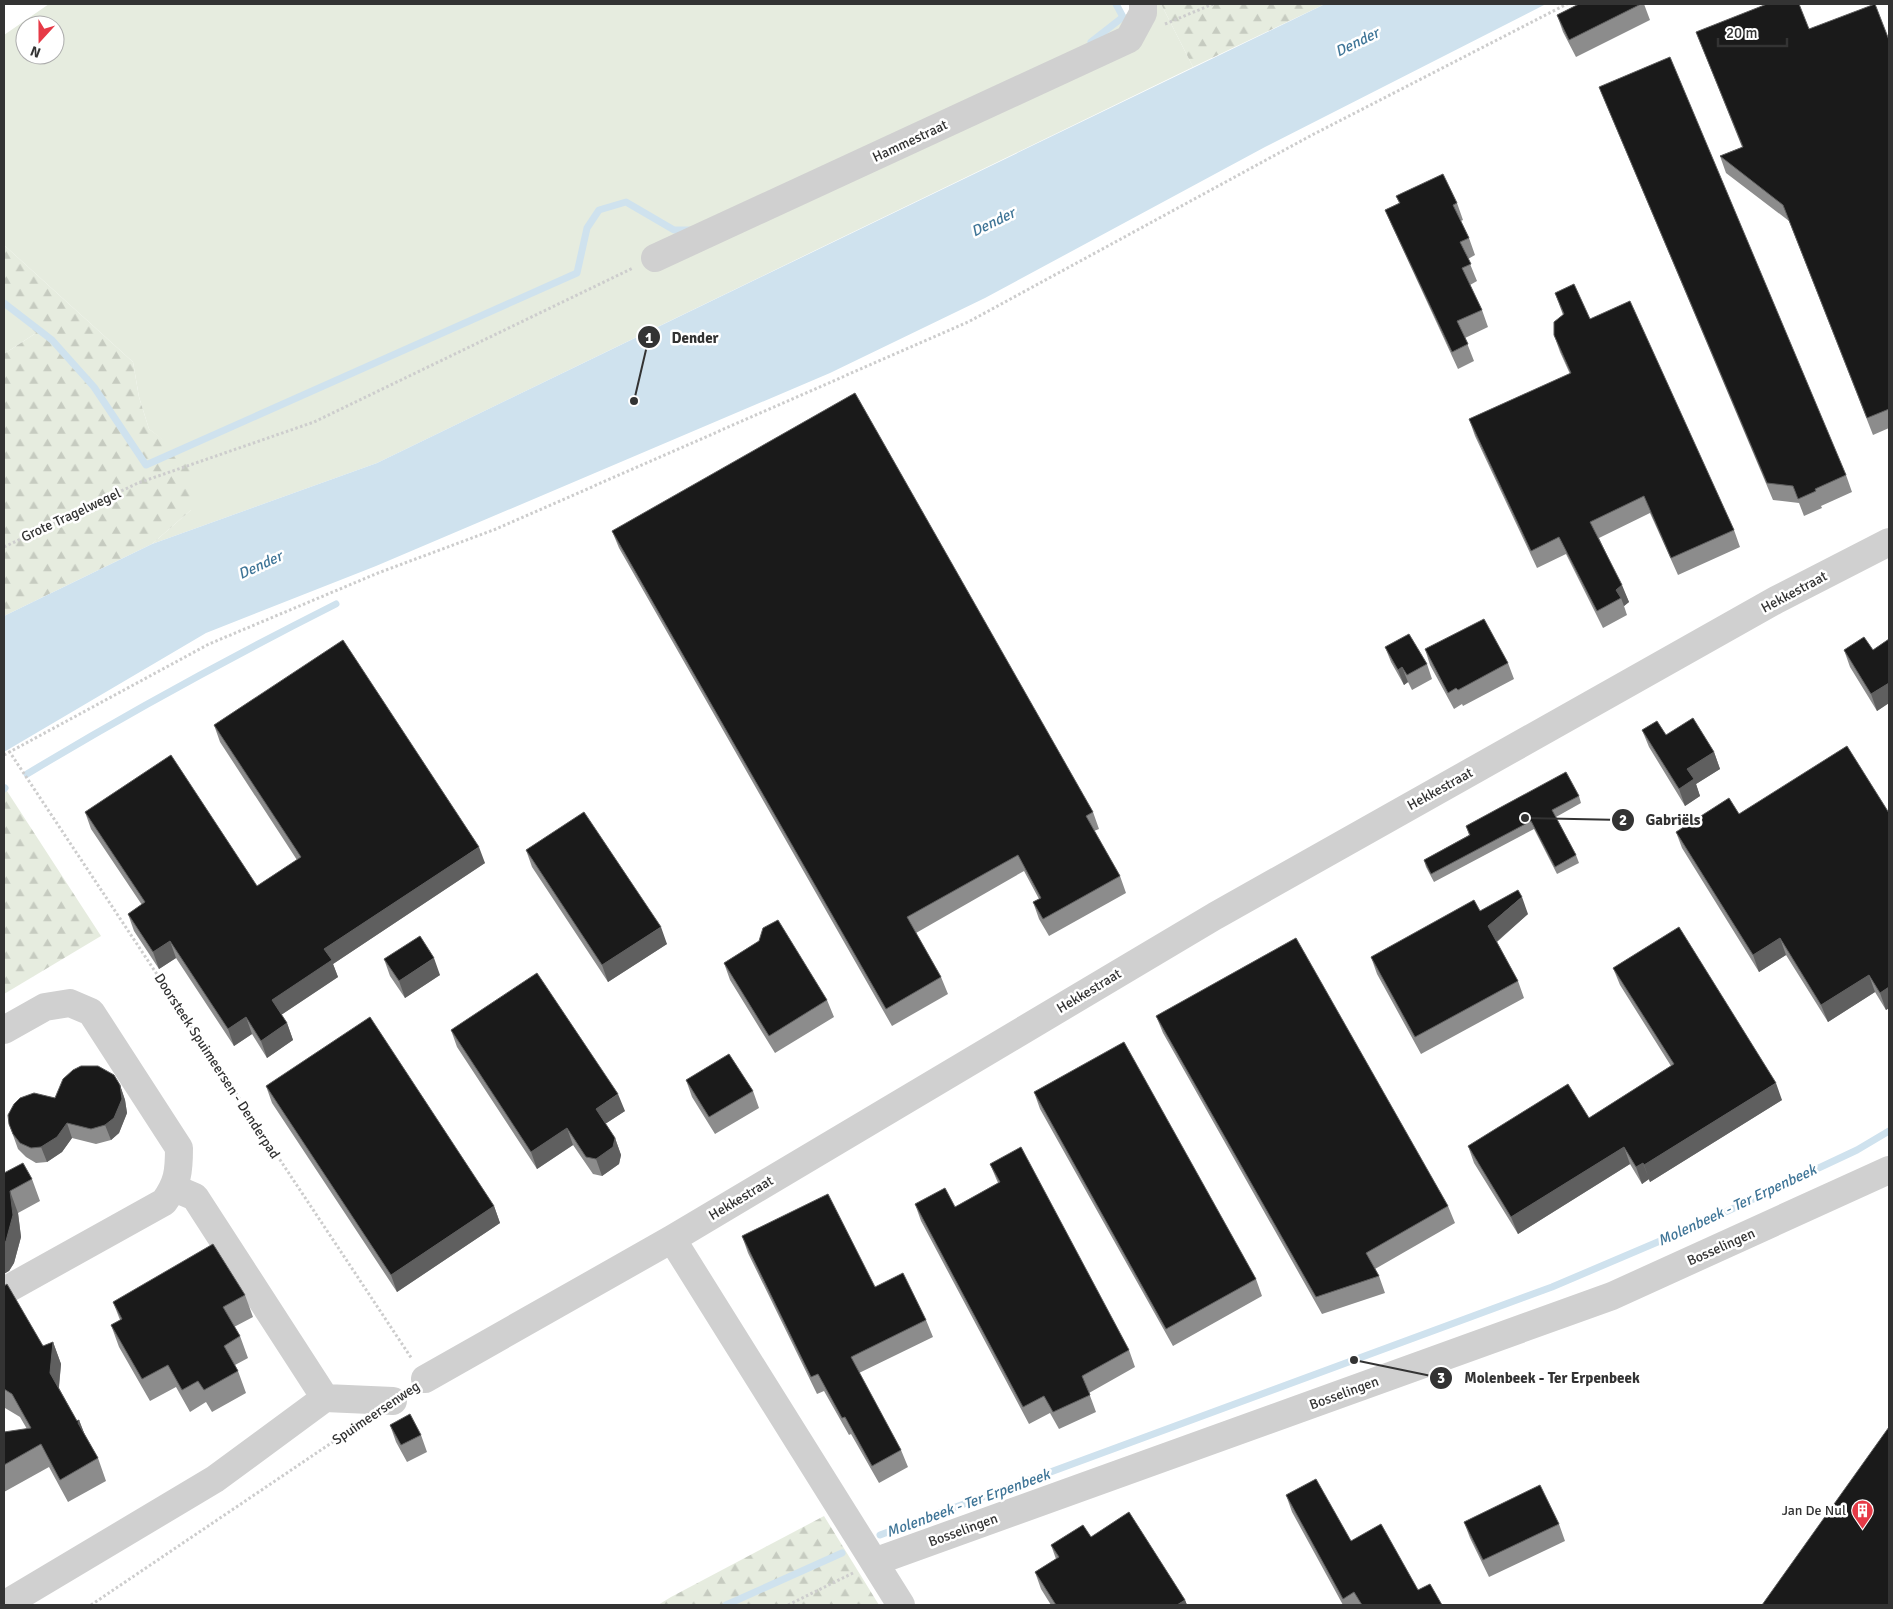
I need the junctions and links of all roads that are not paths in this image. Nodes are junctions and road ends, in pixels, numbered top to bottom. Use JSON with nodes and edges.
{"nodes":[{"id":1,"x":1143,"y":4,"type":"edge"},
{"id":2,"x":655,"y":258,"type":"road end"},
{"id":3,"x":1889,"y":542,"type":"edge"},
{"id":4,"x":4,"y":1030,"type":"edge"},
{"id":5,"x":1889,"y":1170,"type":"edge"},
{"id":6,"x":174,"y":1188,"type":"junction"},
{"id":7,"x":672,"y":1239,"type":"junction"},
{"id":8,"x":4,"y":1291,"type":"edge"},
{"id":9,"x":425,"y":1379,"type":"road end"},
{"id":10,"x":325,"y":1398,"type":"junction"},
{"id":11,"x":393,"y":1401,"type":"dead end"},
{"id":12,"x":874,"y":1562,"type":"junction"},
{"id":13,"x":4,"y":1605,"type":"edge"},
{"id":14,"x":901,"y":1605,"type":"edge"}],
"edges":[{"from":1,"to":2,"type":"street","name":"Hammestraat"},
{"from":3,"to":7,"type":"street","name":"Hekkestraat"},
{"from":4,"to":6,"type":"street"},
{"from":5,"to":12,"type":"street","name":"Bosselingen"},
{"from":6,"to":8,"type":"street"},
{"from":6,"to":10,"type":"street"},
{"from":7,"to":9,"type":"street","name":"Spuimeersenweg"},
{"from":7,"to":12,"type":"street"},
{"from":10,"to":11,"type":"street"},
{"from":10,"to":13,"type":"street"},
{"from":12,"to":14,"type":"street"}]}
